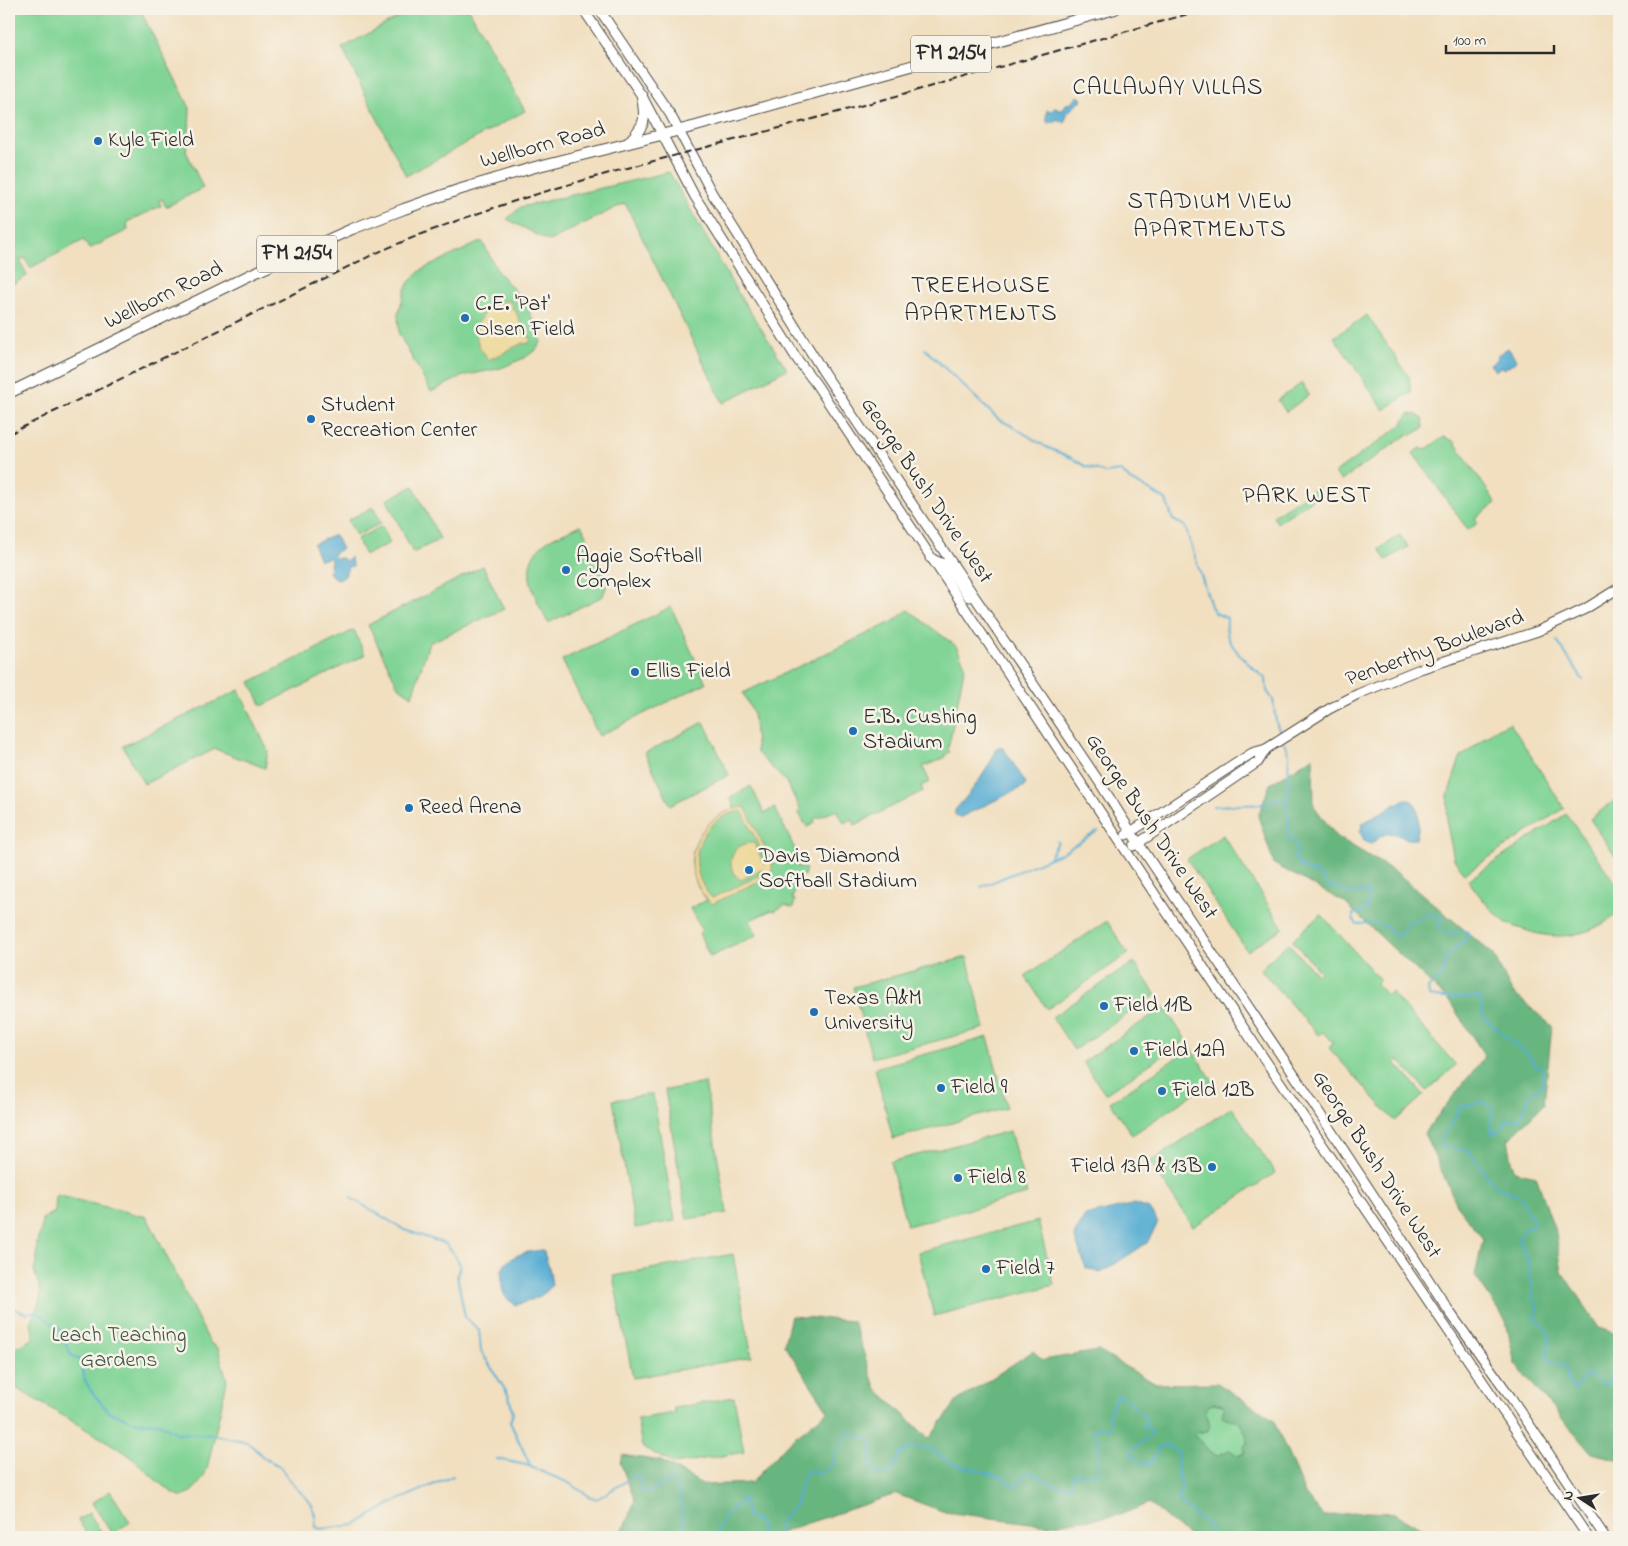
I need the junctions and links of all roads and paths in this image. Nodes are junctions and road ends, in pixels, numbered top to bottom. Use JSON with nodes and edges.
{"nodes":[{"id":1,"x":583,"y":9,"type":"edge"},
{"id":2,"x":599,"y":9,"type":"edge"},
{"id":3,"x":1115,"y":9,"type":"edge"},
{"id":4,"x":642,"y":96,"type":"junction"},
{"id":5,"x":679,"y":130,"type":"junction"},
{"id":6,"x":662,"y":134,"type":"junction"},
{"id":7,"x":629,"y":142,"type":"junction"},
{"id":8,"x":9,"y":394,"type":"edge"},
{"id":9,"x":930,"y":558,"type":"junction"},
{"id":10,"x":1619,"y":588,"type":"edge"},
{"id":11,"x":973,"y":595,"type":"junction"},
{"id":12,"x":1266,"y":749,"type":"junction"},
{"id":13,"x":1131,"y":832,"type":"junction"},
{"id":14,"x":1119,"y":840,"type":"junction"},
{"id":15,"x":1138,"y":843,"type":"junction"},
{"id":16,"x":1127,"y":850,"type":"junction"},
{"id":17,"x":1588,"y":1537,"type":"edge"},
{"id":18,"x":1605,"y":1537,"type":"edge"}],
"edges":[{"from":1,"to":4,"type":"main road","name":"George Bush Drive West"},
{"from":2,"to":5,"type":"main road","name":"George Bush Drive West"},
{"from":3,"to":5,"type":"main road","name":"Wellborn Road","number":"FM 2154"},
{"from":4,"to":6,"type":"main road","name":"George Bush Drive West"},
{"from":4,"to":7,"type":"main road"},
{"from":5,"to":6,"type":"main road","name":"Wellborn Road","number":"FM 2154"},
{"from":5,"to":11,"type":"main road","name":"George Bush Drive West"},
{"from":6,"to":7,"type":"main road","name":"Wellborn Road","number":"FM 2154"},
{"from":6,"to":9,"type":"main road","name":"George Bush Drive West"},
{"from":7,"to":8,"type":"main road","name":"Wellborn Road","number":"FM 2154"},
{"from":9,"to":11,"type":"main road"},
{"from":9,"to":14,"type":"main road","name":"George Bush Drive West"},
{"from":10,"to":12,"type":"main road","name":"Penberthy Boulevard"},
{"from":11,"to":13,"type":"main road","name":"George Bush Drive West"},
{"from":12,"to":13,"type":"main road","name":"Penberthy Boulevard"},
{"from":12,"to":15,"type":"main road","name":"Penberthy Boulevard"},
{"from":13,"to":14,"type":"main road","name":"Penberthy Boulevard"},
{"from":13,"to":15,"type":"main road","name":"George Bush Drive West"},
{"from":14,"to":16,"type":"main road","name":"George Bush Drive West"},
{"from":15,"to":16,"type":"main road","name":"Penberthy Boulevard"},
{"from":15,"to":18,"type":"main road","name":"George Bush Drive West"},
{"from":16,"to":17,"type":"main road","name":"George Bush Drive West"}]}
